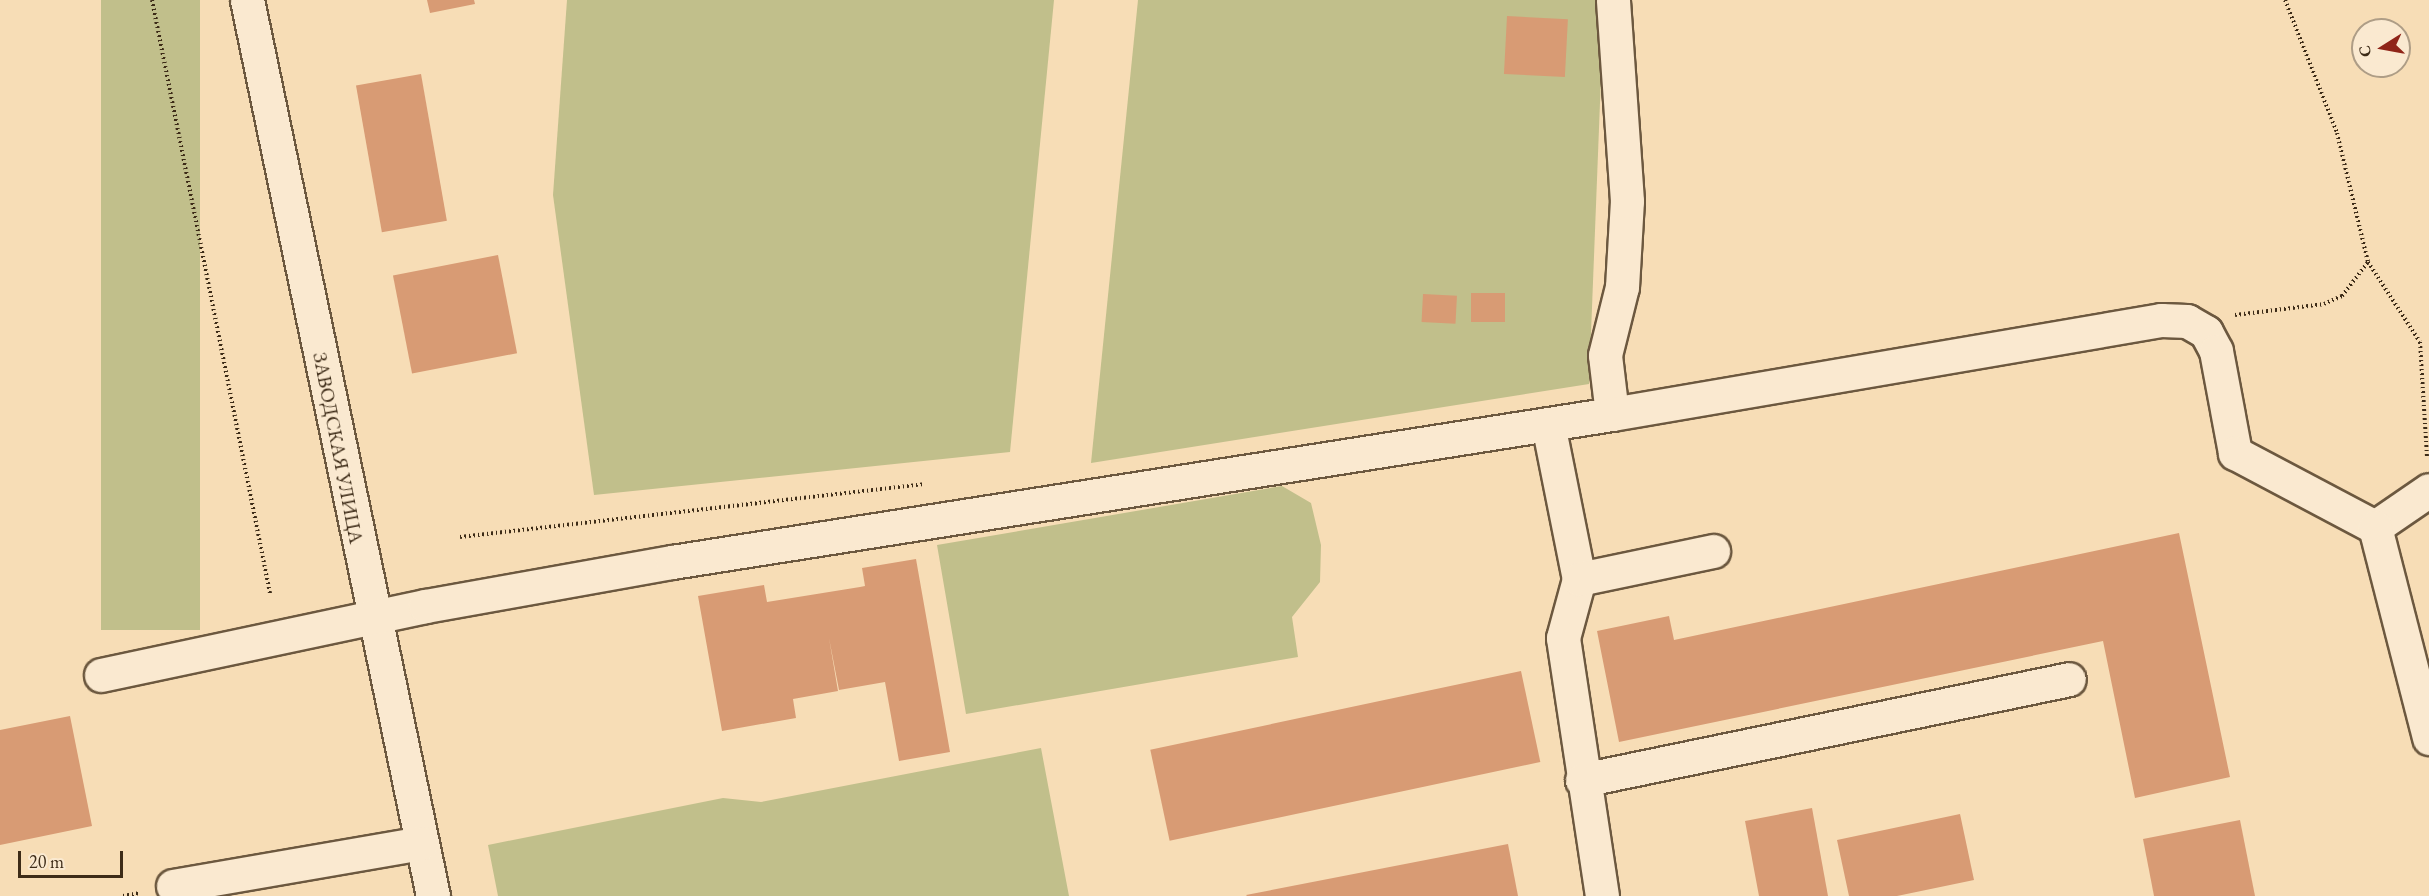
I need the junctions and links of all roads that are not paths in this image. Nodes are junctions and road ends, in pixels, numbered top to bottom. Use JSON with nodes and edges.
{"nodes":[{"id":1,"x":247,"y":0,"type":"edge"},
{"id":2,"x":1613,"y":0,"type":"edge"},
{"id":3,"x":1612,"y":414,"type":"junction"},
{"id":4,"x":1548,"y":424,"type":"junction"},
{"id":5,"x":2429,"y":492,"type":"edge"},
{"id":6,"x":2375,"y":526,"type":"junction"},
{"id":7,"x":1713,"y":551,"type":"dead end"},
{"id":8,"x":1579,"y":579,"type":"junction"},
{"id":9,"x":372,"y":617,"type":"junction"},
{"id":10,"x":101,"y":675,"type":"dead end"},
{"id":11,"x":2069,"y":679,"type":"dead end"},
{"id":12,"x":2429,"y":738,"type":"edge"},
{"id":13,"x":1582,"y":780,"type":"junction"},
{"id":14,"x":421,"y":843,"type":"junction"},
{"id":15,"x":173,"y":886,"type":"dead end"},
{"id":16,"x":433,"y":896,"type":"edge"},
{"id":17,"x":1602,"y":896,"type":"edge"}],
"edges":[{"from":1,"to":9,"type":"street","name":"ЗАВОДСКАЯ УЛИЦА"},
{"from":2,"to":3,"type":"street"},
{"from":3,"to":4,"type":"street"},
{"from":3,"to":6,"type":"street"},
{"from":4,"to":8,"type":"street"},
{"from":4,"to":9,"type":"street"},
{"from":5,"to":6,"type":"street"},
{"from":6,"to":12,"type":"street"},
{"from":7,"to":8,"type":"street"},
{"from":8,"to":13,"type":"street"},
{"from":9,"to":10,"type":"street"},
{"from":9,"to":14,"type":"street","name":"ЗАВОДСКАЯ УЛИЦА"},
{"from":11,"to":13,"type":"street"},
{"from":13,"to":17,"type":"street"},
{"from":14,"to":15,"type":"street"},
{"from":14,"to":16,"type":"street","name":"ЗАВОДСКАЯ УЛИЦА"}]}
